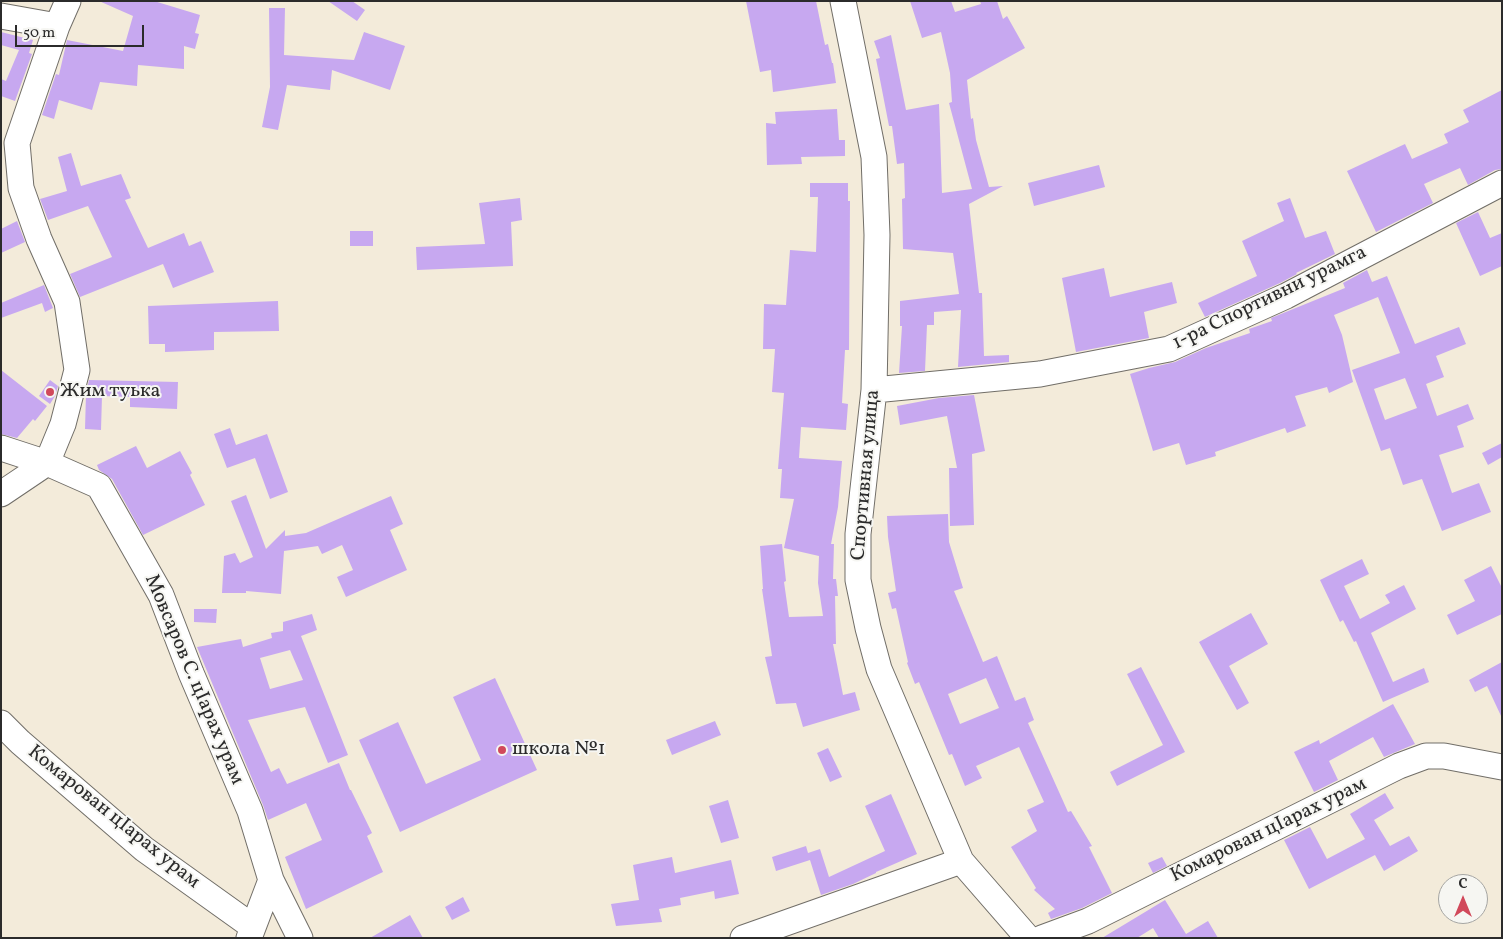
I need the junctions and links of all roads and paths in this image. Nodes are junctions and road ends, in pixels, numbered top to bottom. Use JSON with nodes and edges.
{"nodes":[{"id":1,"x":68,"y":1,"type":"edge"},
{"id":2,"x":843,"y":1,"type":"edge"},
{"id":3,"x":1,"y":16,"type":"edge"},
{"id":4,"x":56,"y":26,"type":"junction"},
{"id":5,"x":1502,"y":183,"type":"edge"},
{"id":6,"x":874,"y":390,"type":"junction"},
{"id":7,"x":1,"y":448,"type":"edge"},
{"id":8,"x":47,"y":463,"type":"junction"},
{"id":9,"x":1,"y":494,"type":"edge"},
{"id":10,"x":1,"y":723,"type":"edge"},
{"id":11,"x":1502,"y":767,"type":"edge"},
{"id":12,"x":961,"y":860,"type":"junction"},
{"id":13,"x":271,"y":880,"type":"junction"},
{"id":14,"x":251,"y":933,"type":"edge"},
{"id":15,"x":300,"y":938,"type":"edge"},
{"id":16,"x":742,"y":938,"type":"edge"},
{"id":17,"x":1028,"y":938,"type":"edge"},
{"id":18,"x":1042,"y":938,"type":"edge"}],
"edges":[{"from":1,"to":4,"type":"street"},
{"from":2,"to":6,"type":"street","name":"Спортивная улица"},
{"from":3,"to":4,"type":"street"},
{"from":4,"to":8,"type":"street"},
{"from":5,"to":6,"type":"street","name":"1-ра Спортивни урамга"},
{"from":6,"to":12,"type":"street","name":"Спортивная улица"},
{"from":7,"to":8,"type":"street","name":"Мовсаров С. цIарах урам"},
{"from":8,"to":9,"type":"street"},
{"from":8,"to":13,"type":"street","name":"Мовсаров С. цIарах урам"},
{"from":10,"to":14,"type":"street","name":"Комарован цIарах урам"},
{"from":11,"to":18,"type":"street","name":"Комарован цIарах урам"},
{"from":12,"to":16,"type":"street"},
{"from":12,"to":17,"type":"street","name":"Спортивная улица"},
{"from":13,"to":14,"type":"street"},
{"from":13,"to":15,"type":"street","name":"Мовсаров С. цIарах урам"}]}
